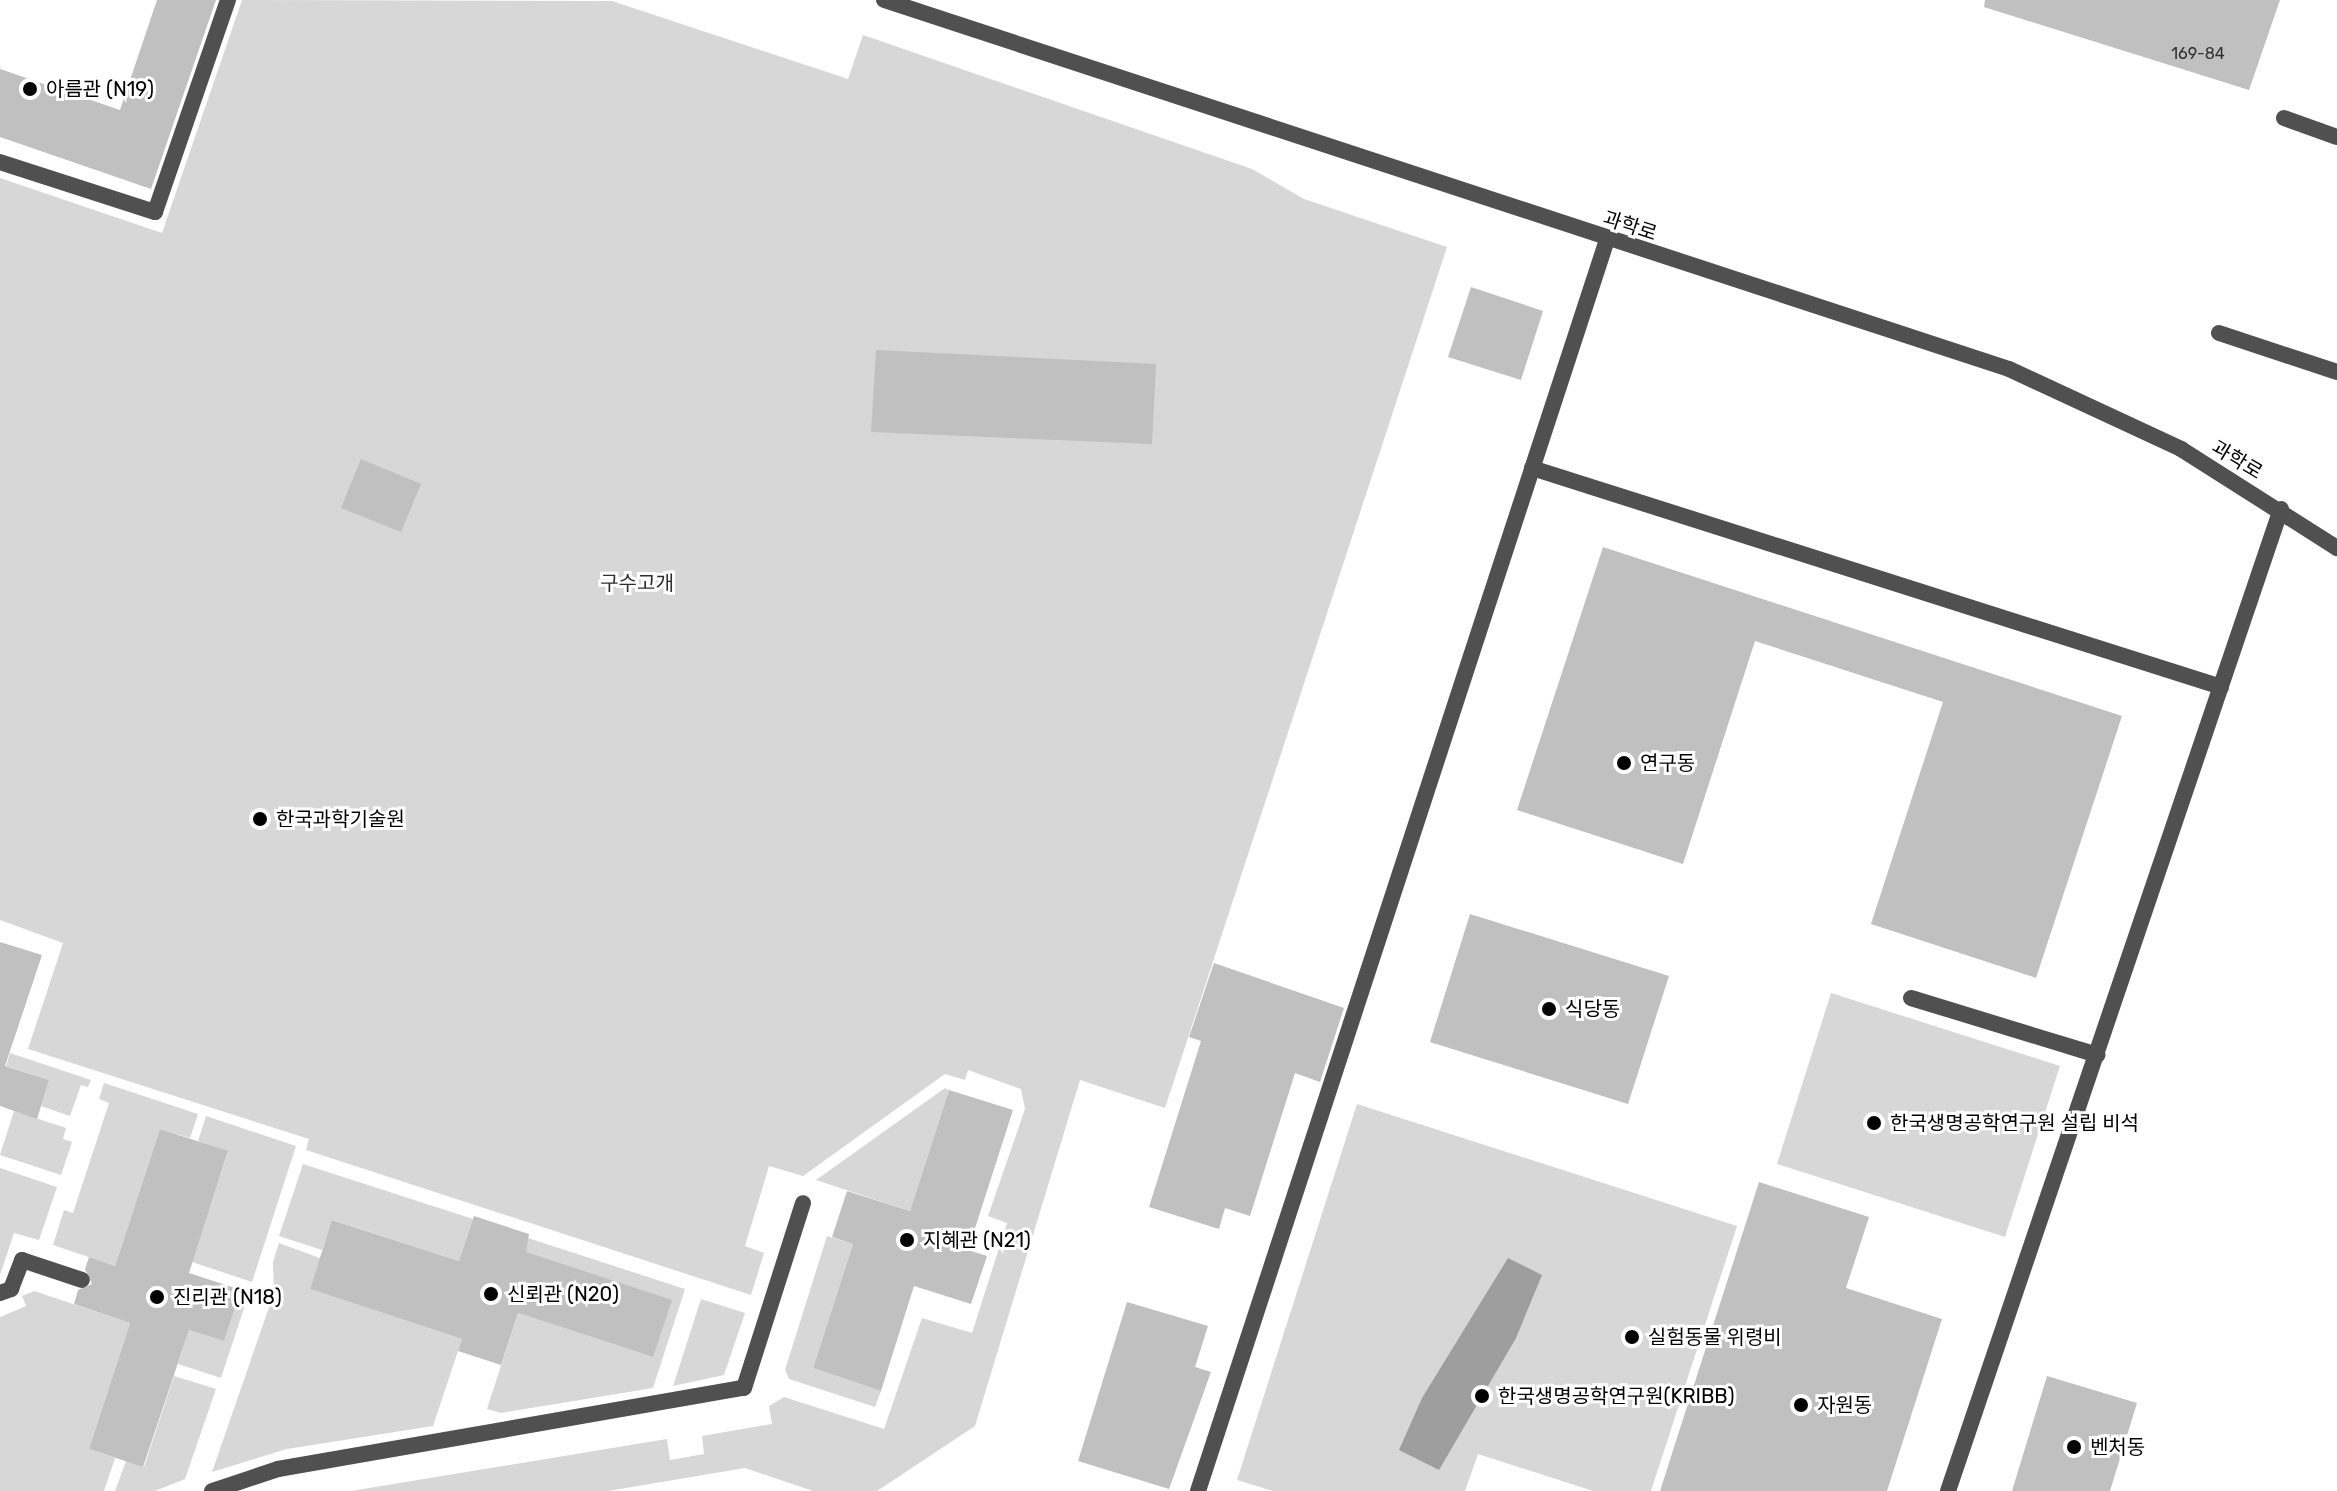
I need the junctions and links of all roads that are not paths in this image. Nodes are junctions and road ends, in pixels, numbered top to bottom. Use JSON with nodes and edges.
{"nodes":[{"id":1,"x":228,"y":0,"type":"edge"},
{"id":2,"x":884,"y":0,"type":"edge"},
{"id":3,"x":2284,"y":118,"type":"dead end"},
{"id":4,"x":2337,"y":137,"type":"edge"},
{"id":5,"x":0,"y":162,"type":"edge"},
{"id":6,"x":1607,"y":240,"type":"junction"},
{"id":7,"x":2219,"y":333,"type":"dead end"},
{"id":8,"x":2337,"y":372,"type":"edge"},
{"id":9,"x":1532,"y":468,"type":"junction"},
{"id":10,"x":2281,"y":509,"type":"junction"},
{"id":11,"x":2337,"y":548,"type":"edge"},
{"id":12,"x":2221,"y":687,"type":"junction"},
{"id":13,"x":1911,"y":998,"type":"dead end"},
{"id":14,"x":2097,"y":1055,"type":"junction"},
{"id":15,"x":803,"y":1203,"type":"dead end"},
{"id":16,"x":82,"y":1280,"type":"dead end"},
{"id":17,"x":0,"y":1293,"type":"edge"},
{"id":18,"x":212,"y":1491,"type":"edge"},
{"id":19,"x":1198,"y":1491,"type":"edge"},
{"id":20,"x":1948,"y":1491,"type":"edge"}],
"edges":[{"from":1,"to":5,"type":"street"},
{"from":2,"to":6,"type":"street","name":"과학로"},
{"from":3,"to":4,"type":"street"},
{"from":6,"to":9,"type":"street"},
{"from":6,"to":10,"type":"street","name":"과학로"},
{"from":7,"to":8,"type":"street"},
{"from":9,"to":12,"type":"street"},
{"from":9,"to":19,"type":"street"},
{"from":10,"to":11,"type":"street","name":"과학로"},
{"from":10,"to":12,"type":"street"},
{"from":12,"to":14,"type":"street"},
{"from":13,"to":14,"type":"street"},
{"from":14,"to":20,"type":"street"},
{"from":15,"to":18,"type":"street"},
{"from":16,"to":17,"type":"street"}]}
